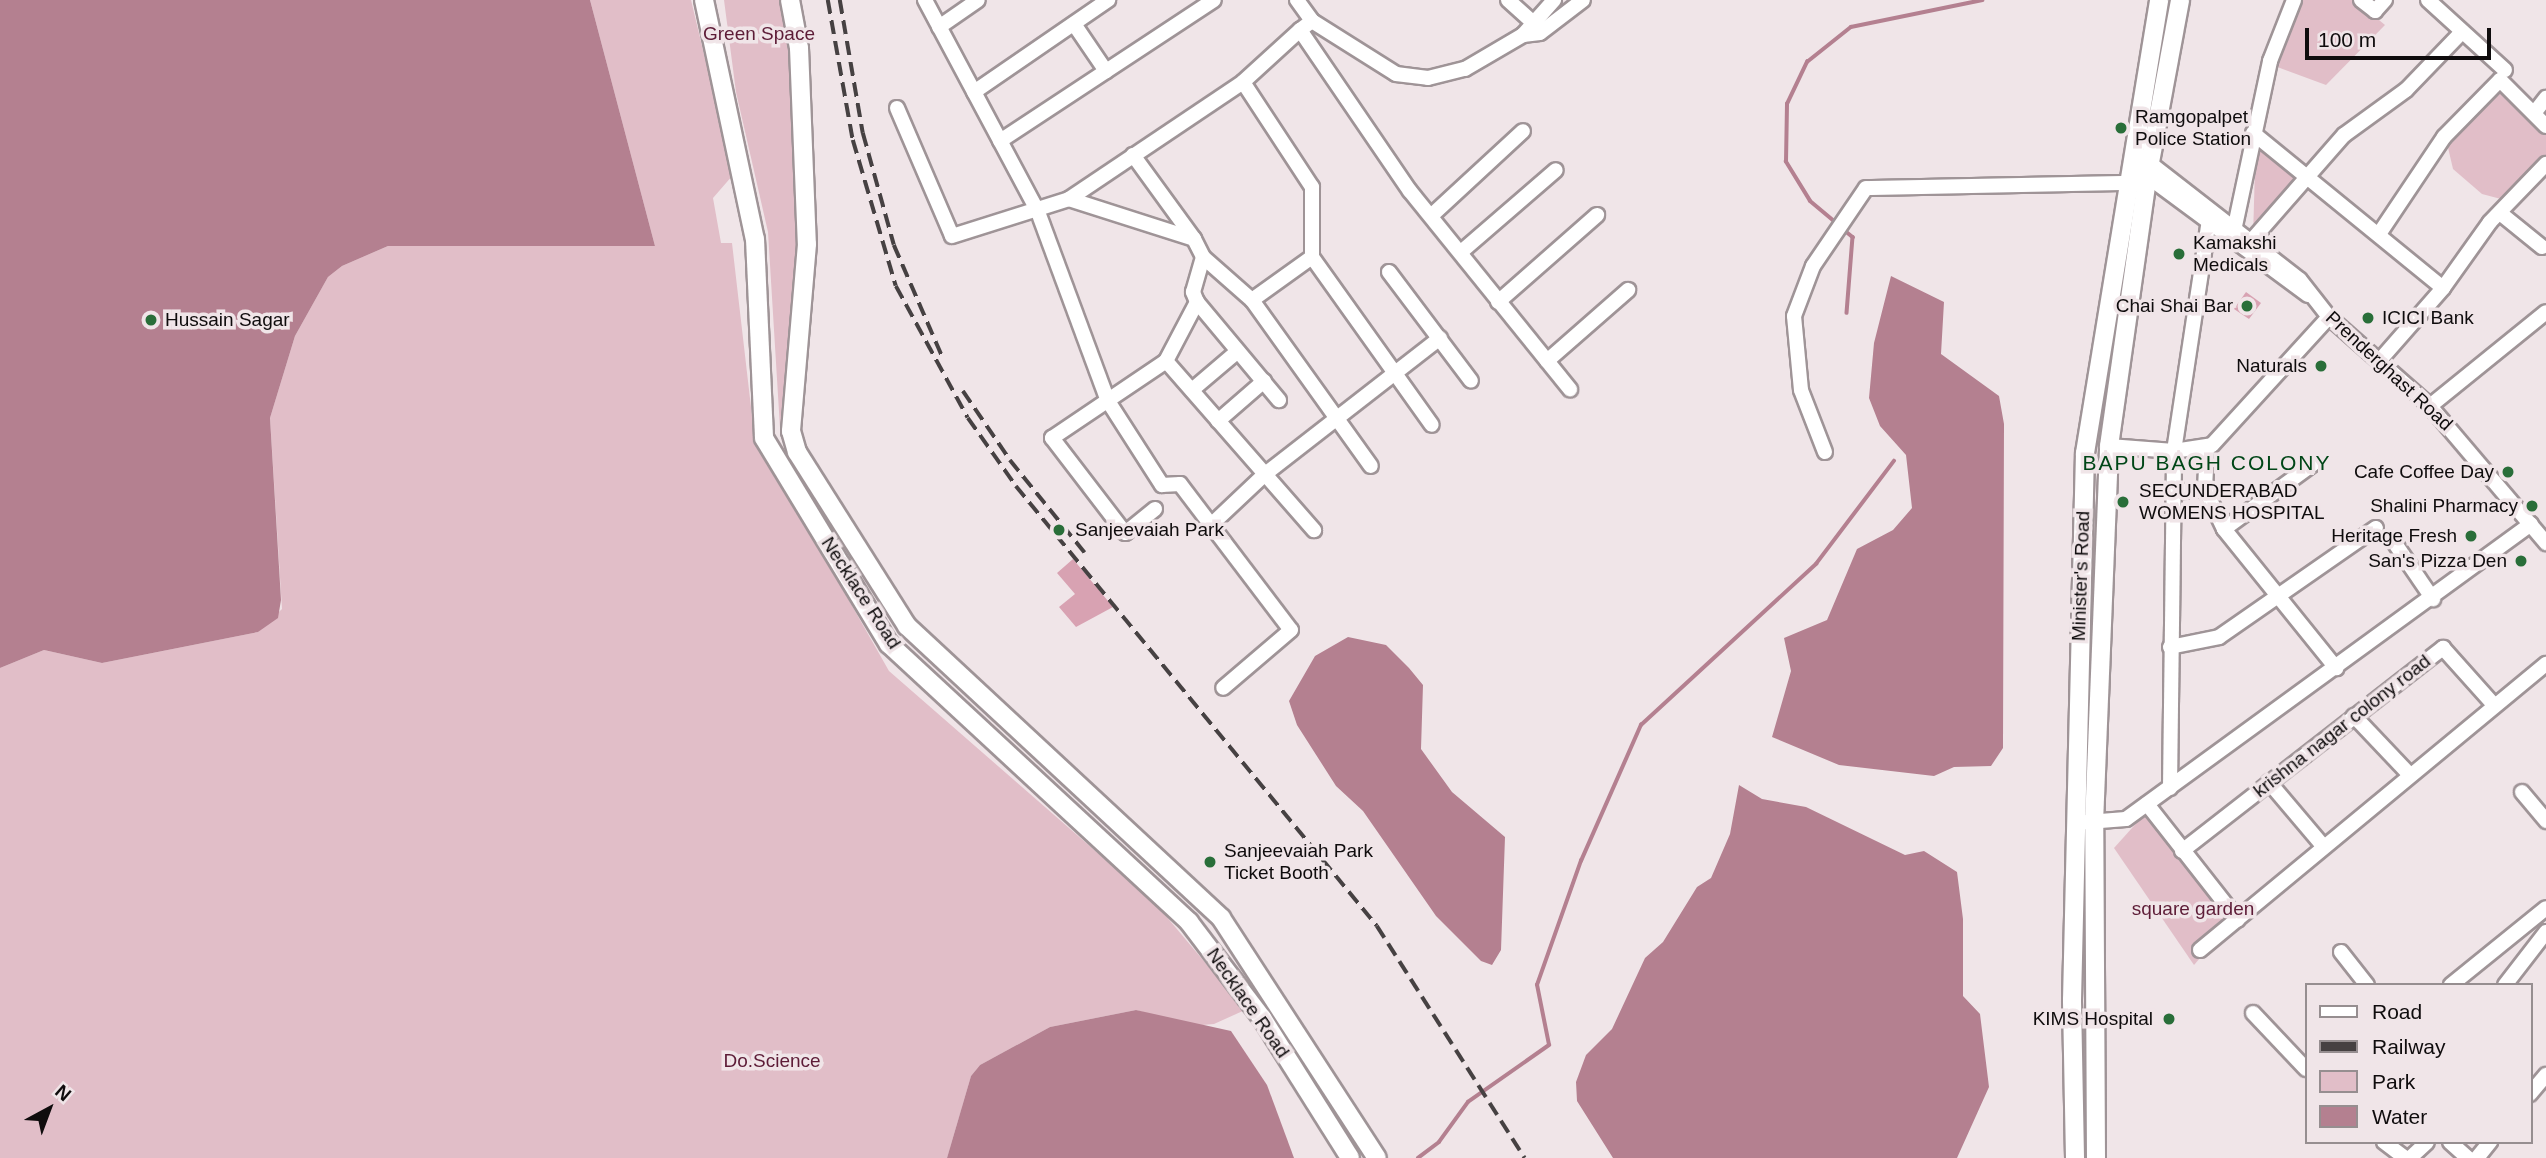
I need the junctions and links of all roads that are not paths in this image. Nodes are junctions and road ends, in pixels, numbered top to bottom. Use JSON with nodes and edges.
{"nodes":[{"id":1,"x":704,"y":0,"type":"edge"},
{"id":2,"x":790,"y":0,"type":"edge"},
{"id":3,"x":925,"y":0,"type":"edge"},
{"id":4,"x":978,"y":0,"type":"edge"},
{"id":5,"x":1108,"y":0,"type":"edge"},
{"id":6,"x":1214,"y":0,"type":"edge"},
{"id":7,"x":1297,"y":0,"type":"edge"},
{"id":8,"x":1508,"y":0,"type":"edge"},
{"id":9,"x":1554,"y":0,"type":"edge"},
{"id":10,"x":1583,"y":0,"type":"edge"},
{"id":11,"x":2294,"y":0,"type":"edge"},
{"id":12,"x":2361,"y":0,"type":"edge"},
{"id":13,"x":2385,"y":0,"type":"edge"},
{"id":14,"x":2428,"y":0,"type":"edge"},
{"id":15,"x":2159,"y":4,"type":"edge"},
{"id":16,"x":2178,"y":6,"type":"edge"},
{"id":17,"x":1531,"y":21,"type":"junction"},
{"id":18,"x":1074,"y":24,"type":"junction"},
{"id":19,"x":1306,"y":25,"type":"junction"},
{"id":20,"x":939,"y":27,"type":"junction"},
{"id":21,"x":2462,"y":32,"type":"junction"},
{"id":22,"x":1523,"y":35,"type":"junction"},
{"id":23,"x":2505,"y":70,"type":"dead end"},
{"id":24,"x":1106,"y":71,"type":"junction"},
{"id":25,"x":1243,"y":82,"type":"junction"},
{"id":26,"x":974,"y":92,"type":"junction"},
{"id":27,"x":2546,"y":99,"type":"edge"},
{"id":28,"x":897,"y":108,"type":"dead end"},
{"id":29,"x":2535,"y":112,"type":"junction"},
{"id":30,"x":2546,"y":126,"type":"edge"},
{"id":31,"x":1524,"y":131,"type":"dead end"},
{"id":32,"x":2253,"y":133,"type":"junction"},
{"id":33,"x":1000,"y":141,"type":"junction"},
{"id":34,"x":1133,"y":155,"type":"junction"},
{"id":35,"x":2546,"y":164,"type":"edge"},
{"id":36,"x":2149,"y":166,"type":"junction"},
{"id":37,"x":2130,"y":168,"type":"junction"},
{"id":38,"x":1556,"y":170,"type":"dead end"},
{"id":39,"x":2307,"y":174,"type":"junction"},
{"id":40,"x":1069,"y":199,"type":"junction"},
{"id":41,"x":1038,"y":212,"type":"junction"},
{"id":42,"x":2500,"y":213,"type":"junction"},
{"id":43,"x":1597,"y":215,"type":"dead end"},
{"id":44,"x":1432,"y":216,"type":"junction"},
{"id":45,"x":2209,"y":219,"type":"junction"},
{"id":46,"x":2235,"y":226,"type":"junction"},
{"id":47,"x":2379,"y":234,"type":"junction"},
{"id":48,"x":1195,"y":239,"type":"junction"},
{"id":49,"x":2252,"y":240,"type":"junction"},
{"id":50,"x":2542,"y":247,"type":"dead end"},
{"id":51,"x":1461,"y":253,"type":"junction"},
{"id":52,"x":1203,"y":257,"type":"junction"},
{"id":53,"x":1312,"y":257,"type":"junction"},
{"id":54,"x":1390,"y":272,"type":"dead end"},
{"id":55,"x":2443,"y":288,"type":"junction"},
{"id":56,"x":1628,"y":290,"type":"dead end"},
{"id":57,"x":2312,"y":297,"type":"junction"},
{"id":58,"x":1252,"y":300,"type":"junction"},
{"id":59,"x":1197,"y":302,"type":"junction"},
{"id":60,"x":1498,"y":302,"type":"junction"},
{"id":61,"x":2546,"y":312,"type":"edge"},
{"id":62,"x":2329,"y":317,"type":"junction"},
{"id":63,"x":1440,"y":338,"type":"junction"},
{"id":64,"x":1238,"y":351,"type":"junction"},
{"id":65,"x":1547,"y":360,"type":"junction"},
{"id":66,"x":2379,"y":360,"type":"junction"},
{"id":67,"x":1166,"y":361,"type":"junction"},
{"id":68,"x":1396,"y":374,"type":"junction"},
{"id":69,"x":1264,"y":380,"type":"junction"},
{"id":70,"x":1471,"y":380,"type":"dead end"},
{"id":71,"x":1192,"y":390,"type":"junction"},
{"id":72,"x":1570,"y":390,"type":"dead end"},
{"id":73,"x":1279,"y":400,"type":"dead end"},
{"id":74,"x":1108,"y":401,"type":"junction"},
{"id":75,"x":2430,"y":406,"type":"junction"},
{"id":76,"x":1336,"y":419,"type":"junction"},
{"id":77,"x":1218,"y":421,"type":"junction"},
{"id":78,"x":1432,"y":425,"type":"dead end"},
{"id":79,"x":791,"y":431,"type":"junction"},
{"id":80,"x":764,"y":438,"type":"junction"},
{"id":81,"x":2109,"y":446,"type":"junction"},
{"id":82,"x":2207,"y":448,"type":"junction"},
{"id":83,"x":2174,"y":451,"type":"junction"},
{"id":84,"x":1825,"y":452,"type":"dead end"},
{"id":85,"x":2313,"y":464,"type":"dead end"},
{"id":86,"x":1371,"y":466,"type":"dead end"},
{"id":87,"x":1264,"y":475,"type":"junction"},
{"id":88,"x":2205,"y":489,"type":"junction"},
{"id":89,"x":2173,"y":492,"type":"junction"},
{"id":90,"x":1155,"y":509,"type":"dead end"},
{"id":91,"x":2531,"y":524,"type":"junction"},
{"id":92,"x":1211,"y":525,"type":"junction"},
{"id":93,"x":2376,"y":528,"type":"dead end"},
{"id":94,"x":2224,"y":529,"type":"junction"},
{"id":95,"x":1314,"y":530,"type":"dead end"},
{"id":96,"x":2392,"y":539,"type":"dead end"},
{"id":97,"x":2546,"y":543,"type":"edge"},
{"id":98,"x":2279,"y":595,"type":"junction"},
{"id":99,"x":2433,"y":599,"type":"junction"},
{"id":100,"x":906,"y":626,"type":"junction"},
{"id":101,"x":889,"y":644,"type":"junction"},
{"id":102,"x":2170,"y":647,"type":"junction"},
{"id":103,"x":2546,"y":664,"type":"edge"},
{"id":104,"x":2336,"y":667,"type":"junction"},
{"id":105,"x":1223,"y":688,"type":"dead end"},
{"id":106,"x":2493,"y":704,"type":"junction"},
{"id":107,"x":2354,"y":716,"type":"junction"},
{"id":108,"x":2409,"y":774,"type":"junction"},
{"id":109,"x":2269,"y":782,"type":"junction"},
{"id":110,"x":2170,"y":788,"type":"junction"},
{"id":111,"x":2522,"y":792,"type":"dead end"},
{"id":112,"x":2147,"y":804,"type":"junction"},
{"id":113,"x":2546,"y":821,"type":"edge"},
{"id":114,"x":2075,"y":823,"type":"junction"},
{"id":115,"x":2094,"y":823,"type":"junction"},
{"id":116,"x":2323,"y":846,"type":"junction"},
{"id":117,"x":2182,"y":851,"type":"junction"},
{"id":118,"x":1210,"y":906,"type":"junction"},
{"id":119,"x":2546,"y":908,"type":"edge"},
{"id":120,"x":2238,"y":920,"type":"junction"},
{"id":121,"x":1189,"y":922,"type":"junction"},
{"id":122,"x":2546,"y":932,"type":"edge"},
{"id":123,"x":2200,"y":950,"type":"dead end"},
{"id":124,"x":2341,"y":952,"type":"dead end"},
{"id":125,"x":2365,"y":983,"type":"edge"},
{"id":126,"x":2453,"y":983,"type":"edge"},
{"id":127,"x":2507,"y":983,"type":"edge"},
{"id":128,"x":2252,"y":1013,"type":"dead end"},
{"id":129,"x":2304,"y":1067,"type":"edge"},
{"id":130,"x":2546,"y":1075,"type":"edge"},
{"id":131,"x":2532,"y":1092,"type":"edge"},
{"id":132,"x":2387,"y":1144,"type":"edge"},
{"id":133,"x":2425,"y":1144,"type":"edge"},
{"id":134,"x":2452,"y":1144,"type":"edge"},
{"id":135,"x":2488,"y":1144,"type":"edge"},
{"id":136,"x":1350,"y":1158,"type":"edge"},
{"id":137,"x":1377,"y":1158,"type":"edge"},
{"id":138,"x":2075,"y":1158,"type":"edge"},
{"id":139,"x":2096,"y":1158,"type":"edge"},
{"id":140,"x":2405,"y":1158,"type":"edge"},
{"id":141,"x":2410,"y":1158,"type":"edge"},
{"id":142,"x":2468,"y":1158,"type":"edge"},
{"id":143,"x":2477,"y":1158,"type":"edge"}],
"edges":[{"from":1,"to":80,"type":"main road","name":"Necklace Road"},
{"from":2,"to":79,"type":"main road","name":"Necklace Road"},
{"from":3,"to":20,"type":"street"},
{"from":4,"to":20,"type":"street"},
{"from":5,"to":18,"type":"street"},
{"from":6,"to":24,"type":"street"},
{"from":7,"to":19,"type":"street"},
{"from":8,"to":17,"type":"street"},
{"from":9,"to":17,"type":"street"},
{"from":10,"to":22,"type":"street"},
{"from":11,"to":32,"type":"street"},
{"from":12,"to":13,"type":"street"},
{"from":14,"to":21,"type":"street"},
{"from":15,"to":37,"type":"main road","name":"Minister's Road"},
{"from":16,"to":36,"type":"main road","name":"Minister's Road"},
{"from":17,"to":22,"type":"street"},
{"from":18,"to":24,"type":"street"},
{"from":18,"to":26,"type":"street"},
{"from":19,"to":22,"type":"street"},
{"from":19,"to":25,"type":"street"},
{"from":19,"to":44,"type":"street"},
{"from":20,"to":26,"type":"street"},
{"from":21,"to":23,"type":"street"},
{"from":21,"to":39,"type":"street"},
{"from":24,"to":33,"type":"street"},
{"from":25,"to":34,"type":"street"},
{"from":25,"to":53,"type":"street"},
{"from":26,"to":33,"type":"street"},
{"from":27,"to":29,"type":"street"},
{"from":28,"to":41,"type":"street"},
{"from":29,"to":30,"type":"street"},
{"from":29,"to":47,"type":"street"},
{"from":31,"to":44,"type":"street"},
{"from":32,"to":39,"type":"street"},
{"from":32,"to":46,"type":"street"},
{"from":33,"to":41,"type":"street"},
{"from":34,"to":40,"type":"street"},
{"from":34,"to":48,"type":"street"},
{"from":35,"to":42,"type":"street"},
{"from":36,"to":37,"type":"street","name":"Prenderghast Road"},
{"from":36,"to":45,"type":"street","name":"Prenderghast Road"},
{"from":36,"to":46,"type":"street","name":"Prenderghast Road"},
{"from":36,"to":81,"type":"main road","name":"Minister's Road"},
{"from":37,"to":84,"type":"street"},
{"from":37,"to":114,"type":"main road","name":"Minister's Road"},
{"from":38,"to":51,"type":"street"},
{"from":39,"to":47,"type":"street"},
{"from":39,"to":49,"type":"street"},
{"from":40,"to":41,"type":"street"},
{"from":40,"to":48,"type":"street"},
{"from":41,"to":74,"type":"street"},
{"from":42,"to":50,"type":"street"},
{"from":42,"to":55,"type":"street"},
{"from":43,"to":60,"type":"street"},
{"from":44,"to":51,"type":"street"},
{"from":45,"to":57,"type":"street","name":"Prenderghast Road"},
{"from":45,"to":83,"type":"street"},
{"from":46,"to":49,"type":"street","name":"Prenderghast Road"},
{"from":47,"to":55,"type":"street"},
{"from":48,"to":52,"type":"street"},
{"from":49,"to":57,"type":"street","name":"Prenderghast Road"},
{"from":51,"to":60,"type":"street"},
{"from":52,"to":58,"type":"street"},
{"from":52,"to":59,"type":"street"},
{"from":53,"to":58,"type":"street"},
{"from":53,"to":68,"type":"street"},
{"from":54,"to":63,"type":"street"},
{"from":55,"to":66,"type":"street"},
{"from":56,"to":65,"type":"street"},
{"from":57,"to":62,"type":"street","name":"Prenderghast Road"},
{"from":58,"to":76,"type":"street"},
{"from":59,"to":64,"type":"street"},
{"from":59,"to":67,"type":"street"},
{"from":60,"to":65,"type":"street"},
{"from":61,"to":75,"type":"street"},
{"from":62,"to":66,"type":"street","name":"Prenderghast Road"},
{"from":62,"to":82,"type":"street"},
{"from":63,"to":68,"type":"street"},
{"from":63,"to":70,"type":"street"},
{"from":64,"to":69,"type":"street"},
{"from":64,"to":71,"type":"street"},
{"from":65,"to":72,"type":"street"},
{"from":66,"to":75,"type":"street","name":"Prenderghast Road"},
{"from":67,"to":71,"type":"street"},
{"from":67,"to":74,"type":"street"},
{"from":68,"to":76,"type":"street"},
{"from":68,"to":78,"type":"street"},
{"from":69,"to":73,"type":"street"},
{"from":69,"to":77,"type":"street"},
{"from":71,"to":77,"type":"street"},
{"from":74,"to":90,"type":"street"},
{"from":74,"to":92,"type":"street"},
{"from":75,"to":91,"type":"street","name":"Prenderghast Road"},
{"from":76,"to":86,"type":"street"},
{"from":76,"to":87,"type":"street"},
{"from":77,"to":87,"type":"street"},
{"from":79,"to":80,"type":"main road"},
{"from":79,"to":100,"type":"main road","name":"Necklace Road"},
{"from":80,"to":101,"type":"main road","name":"Necklace Road"},
{"from":81,"to":83,"type":"street"},
{"from":81,"to":115,"type":"main road","name":"Minister's Road"},
{"from":82,"to":83,"type":"street"},
{"from":82,"to":88,"type":"street"},
{"from":83,"to":89,"type":"street"},
{"from":85,"to":94,"type":"street"},
{"from":87,"to":92,"type":"street"},
{"from":87,"to":95,"type":"street"},
{"from":88,"to":89,"type":"street"},
{"from":88,"to":94,"type":"street"},
{"from":89,"to":102,"type":"street"},
{"from":91,"to":97,"type":"street","name":"Prenderghast Road"},
{"from":91,"to":99,"type":"street"},
{"from":92,"to":105,"type":"street"},
{"from":93,"to":98,"type":"street"},
{"from":94,"to":98,"type":"street"},
{"from":96,"to":99,"type":"street"},
{"from":98,"to":102,"type":"street"},
{"from":98,"to":104,"type":"street"},
{"from":99,"to":104,"type":"street"},
{"from":100,"to":101,"type":"main road"},
{"from":100,"to":118,"type":"main road","name":"Necklace Road"},
{"from":101,"to":121,"type":"main road","name":"Necklace Road"},
{"from":102,"to":110,"type":"street"},
{"from":103,"to":106,"type":"street"},
{"from":104,"to":110,"type":"street"},
{"from":106,"to":107,"type":"street","name":"krishna nagar colony road"},
{"from":106,"to":108,"type":"street"},
{"from":107,"to":108,"type":"street"},
{"from":107,"to":109,"type":"street","name":"krishna nagar colony road"},
{"from":108,"to":116,"type":"street"},
{"from":109,"to":116,"type":"street"},
{"from":109,"to":117,"type":"street","name":"krishna nagar colony road"},
{"from":110,"to":112,"type":"street"},
{"from":111,"to":113,"type":"street"},
{"from":112,"to":115,"type":"street"},
{"from":112,"to":117,"type":"street"},
{"from":114,"to":115,"type":"street"},
{"from":114,"to":138,"type":"main road","name":"Minister's Road"},
{"from":115,"to":139,"type":"main road","name":"Minister's Road"},
{"from":116,"to":120,"type":"street"},
{"from":117,"to":120,"type":"street"},
{"from":118,"to":121,"type":"main road"},
{"from":118,"to":137,"type":"main road","name":"Necklace Road"},
{"from":119,"to":126,"type":"street"},
{"from":120,"to":123,"type":"street"},
{"from":121,"to":136,"type":"main road","name":"Necklace Road"},
{"from":122,"to":127,"type":"street"},
{"from":124,"to":125,"type":"street"},
{"from":128,"to":129,"type":"street"},
{"from":130,"to":131,"type":"street"},
{"from":132,"to":140,"type":"street"},
{"from":133,"to":141,"type":"street"},
{"from":134,"to":142,"type":"street"},
{"from":135,"to":143,"type":"street"}]}
